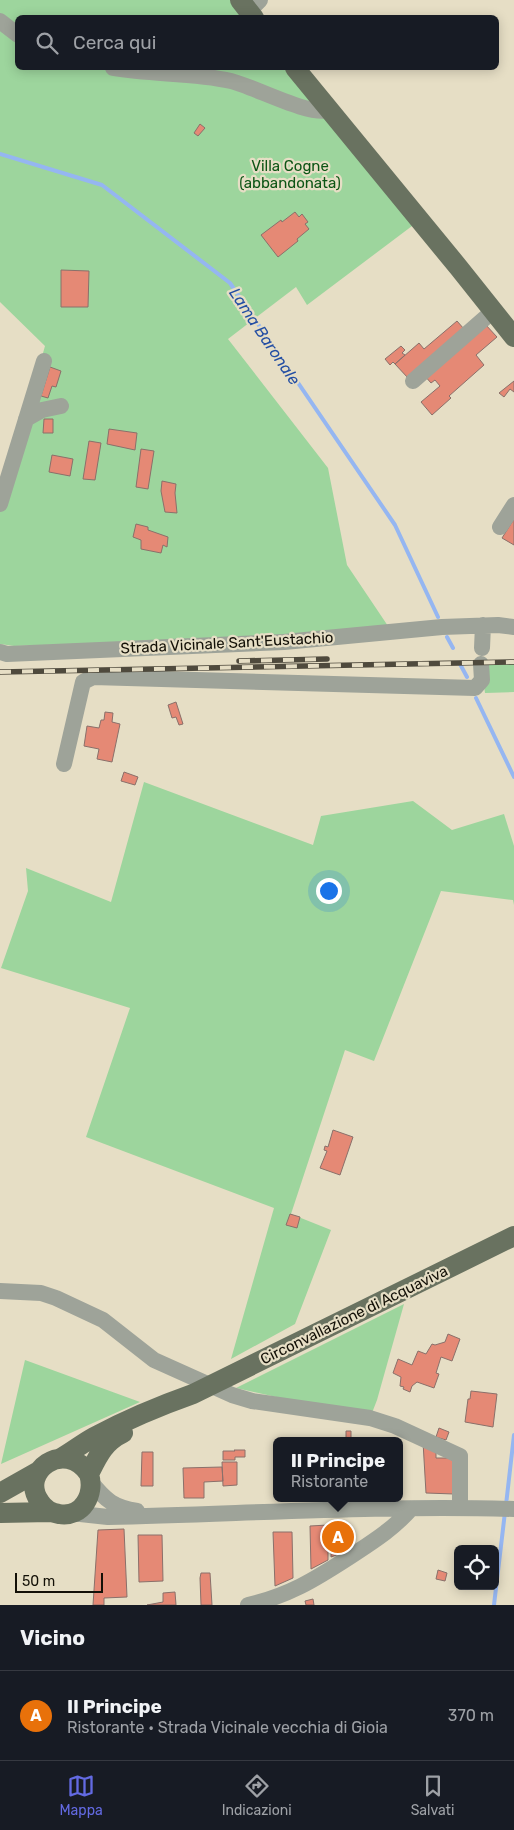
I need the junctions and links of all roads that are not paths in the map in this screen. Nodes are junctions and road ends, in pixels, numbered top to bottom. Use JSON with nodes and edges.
{"nodes":[{"id":1,"x":0,"y":22,"type":"edge"},
{"id":2,"x":15,"y":33,"type":"edge"},
{"id":3,"x":131,"y":70,"type":"edge"},
{"id":4,"x":297,"y":70,"type":"edge"},
{"id":5,"x":330,"y":110,"type":"junction"},
{"id":6,"x":493,"y":311,"type":"junction"},
{"id":7,"x":514,"y":337,"type":"edge"},
{"id":8,"x":44,"y":361,"type":"dead end"},
{"id":9,"x":413,"y":381,"type":"dead end"},
{"id":10,"x":61,"y":406,"type":"dead end"},
{"id":11,"x":26,"y":419,"type":"junction"},
{"id":12,"x":0,"y":504,"type":"edge"},
{"id":13,"x":514,"y":505,"type":"edge"},
{"id":14,"x":500,"y":527,"type":"dead end"},
{"id":15,"x":483,"y":625,"type":"junction"},
{"id":16,"x":514,"y":627,"type":"edge"},
{"id":17,"x":0,"y":652,"type":"edge"},
{"id":18,"x":64,"y":764,"type":"dead end"},
{"id":19,"x":514,"y":1236,"type":"edge"},
{"id":20,"x":0,"y":1291,"type":"edge"},
{"id":21,"x":212,"y":1385,"type":"junction"},
{"id":22,"x":193,"y":1394,"type":"junction"},
{"id":23,"x":61,"y":1458,"type":"junction"},
{"id":24,"x":39,"y":1471,"type":"junction"},
{"id":25,"x":90,"y":1478,"type":"junction"},
{"id":26,"x":0,"y":1493,"type":"edge"},
{"id":27,"x":460,"y":1508,"type":"junction"},
{"id":28,"x":412,"y":1509,"type":"junction"},
{"id":29,"x":508,"y":1509,"type":"edge"},
{"id":30,"x":50,"y":1512,"type":"junction"},
{"id":31,"x":0,"y":1513,"type":"edge"},
{"id":32,"x":71,"y":1514,"type":"junction"},
{"id":33,"x":157,"y":1515,"type":"junction"},
{"id":34,"x":248,"y":1605,"type":"edge"}],
"edges":[{"from":1,"to":2,"type":"street"},
{"from":3,"to":5,"type":"street"},
{"from":4,"to":5,"type":"main road"},
{"from":5,"to":6,"type":"main road"},
{"from":6,"to":7,"type":"main road"},
{"from":6,"to":9,"type":"street"},
{"from":8,"to":11,"type":"street"},
{"from":10,"to":11,"type":"street"},
{"from":11,"to":12,"type":"street"},
{"from":13,"to":14,"type":"street"},
{"from":15,"to":16,"type":"street","name":"Strada Vicinale Sant'Eustachio"},
{"from":15,"to":17,"type":"street","name":"Strada Vicinale Sant'Eustachio"},
{"from":15,"to":18,"type":"street"},
{"from":19,"to":21,"type":"main road","name":"Circonvallazione di Acquaviva"},
{"from":20,"to":21,"type":"street"},
{"from":21,"to":22,"type":"main road","name":"Circonvallazione di Acquaviva"},
{"from":21,"to":27,"type":"street"},
{"from":22,"to":23,"type":"main road"},
{"from":22,"to":25,"type":"main road"},
{"from":23,"to":24,"type":"main road"},
{"from":23,"to":25,"type":"main road"},
{"from":24,"to":26,"type":"main road"},
{"from":24,"to":30,"type":"main road"},
{"from":25,"to":32,"type":"main road"},
{"from":25,"to":33,"type":"street"},
{"from":27,"to":28,"type":"street"},
{"from":27,"to":29,"type":"street"},
{"from":28,"to":33,"type":"street"},
{"from":28,"to":34,"type":"street"},
{"from":30,"to":31,"type":"main road"},
{"from":30,"to":32,"type":"main road"},
{"from":32,"to":33,"type":"street"}]}
